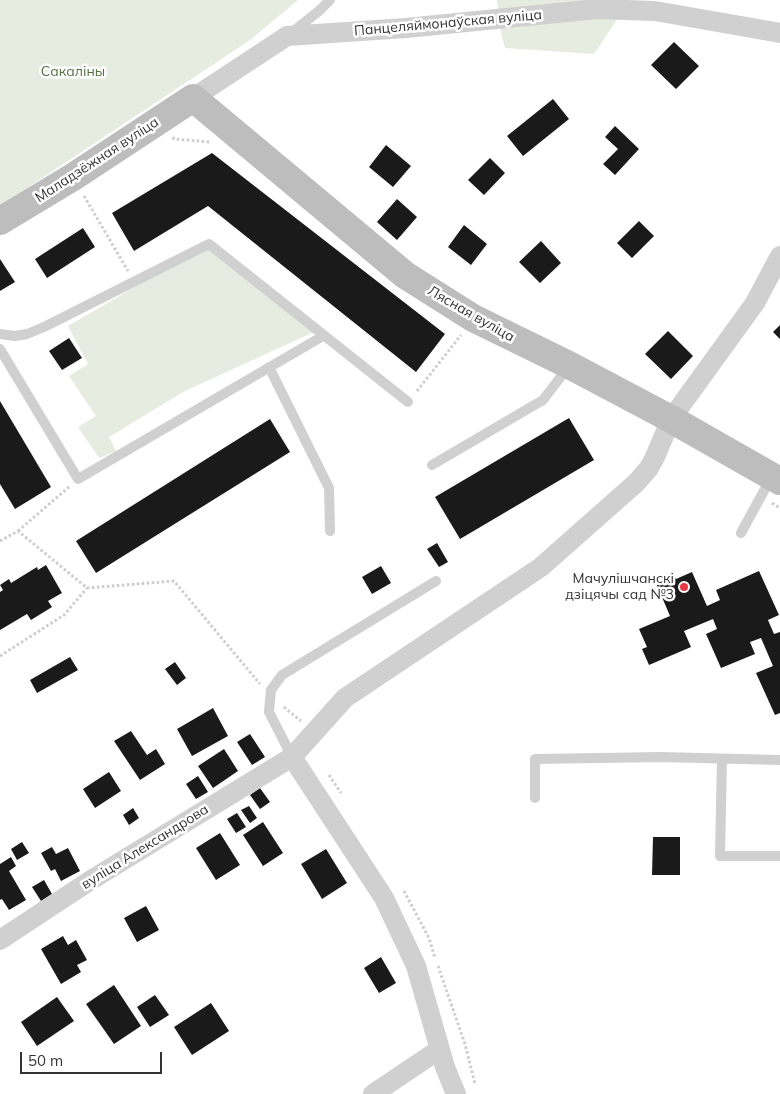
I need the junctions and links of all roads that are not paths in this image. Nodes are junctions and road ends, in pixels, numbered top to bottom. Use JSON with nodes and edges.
{"nodes":[{"id":1,"x":330,"y":0,"type":"edge"},
{"id":2,"x":780,"y":33,"type":"edge"},
{"id":3,"x":287,"y":36,"type":"junction"},
{"id":4,"x":193,"y":98,"type":"junction"},
{"id":5,"x":0,"y":221,"type":"edge"},
{"id":6,"x":780,"y":256,"type":"edge"},
{"id":7,"x":0,"y":334,"type":"edge"},
{"id":8,"x":323,"y":336,"type":"junction"},
{"id":9,"x":0,"y":349,"type":"edge"},
{"id":10,"x":570,"y":365,"type":"junction"},
{"id":11,"x":269,"y":367,"type":"junction"},
{"id":12,"x":408,"y":402,"type":"road end"},
{"id":13,"x":671,"y":419,"type":"junction"},
{"id":14,"x":432,"y":465,"type":"dead end"},
{"id":15,"x":776,"y":479,"type":"edge"},
{"id":16,"x":330,"y":531,"type":"dead end"},
{"id":17,"x":741,"y":532,"type":"dead end"},
{"id":18,"x":436,"y":581,"type":"dead end"},
{"id":19,"x":292,"y":757,"type":"junction"},
{"id":20,"x":722,"y":759,"type":"junction"},
{"id":21,"x":780,"y":760,"type":"edge"},
{"id":22,"x":535,"y":798,"type":"dead end"},
{"id":23,"x":780,"y":856,"type":"edge"},
{"id":24,"x":0,"y":940,"type":"edge"},
{"id":25,"x":440,"y":1049,"type":"junction"},
{"id":26,"x":373,"y":1094,"type":"edge"},
{"id":27,"x":456,"y":1094,"type":"edge"}],
"edges":[{"from":1,"to":3,"type":"lane"},
{"from":2,"to":3,"type":"street","name":"Панцеляймонаўская вуліца"},
{"from":3,"to":4,"type":"street","name":"Панцеляймонаўская вуліца"},
{"from":4,"to":5,"type":"main road","name":"Маладзёжная вуліца"},
{"from":4,"to":10,"type":"main road","name":"Лясная вуліца"},
{"from":6,"to":13,"type":"street","name":"вуліца Александрова"},
{"from":7,"to":8,"type":"lane"},
{"from":8,"to":11,"type":"lane"},
{"from":8,"to":12,"type":"lane"},
{"from":9,"to":11,"type":"lane"},
{"from":10,"to":13,"type":"main road","name":"Лясная вуліца"},
{"from":10,"to":14,"type":"lane"},
{"from":11,"to":16,"type":"lane"},
{"from":13,"to":15,"type":"main road","name":"Лясная вуліца"},
{"from":13,"to":19,"type":"street","name":"вуліца Александрова"},
{"from":15,"to":17,"type":"lane"},
{"from":18,"to":19,"type":"lane"},
{"from":19,"to":24,"type":"street","name":"вуліца Александрова"},
{"from":19,"to":25,"type":"street"},
{"from":20,"to":21,"type":"lane"},
{"from":20,"to":22,"type":"lane"},
{"from":20,"to":23,"type":"lane"},
{"from":25,"to":26,"type":"street"},
{"from":25,"to":27,"type":"street"}]}
